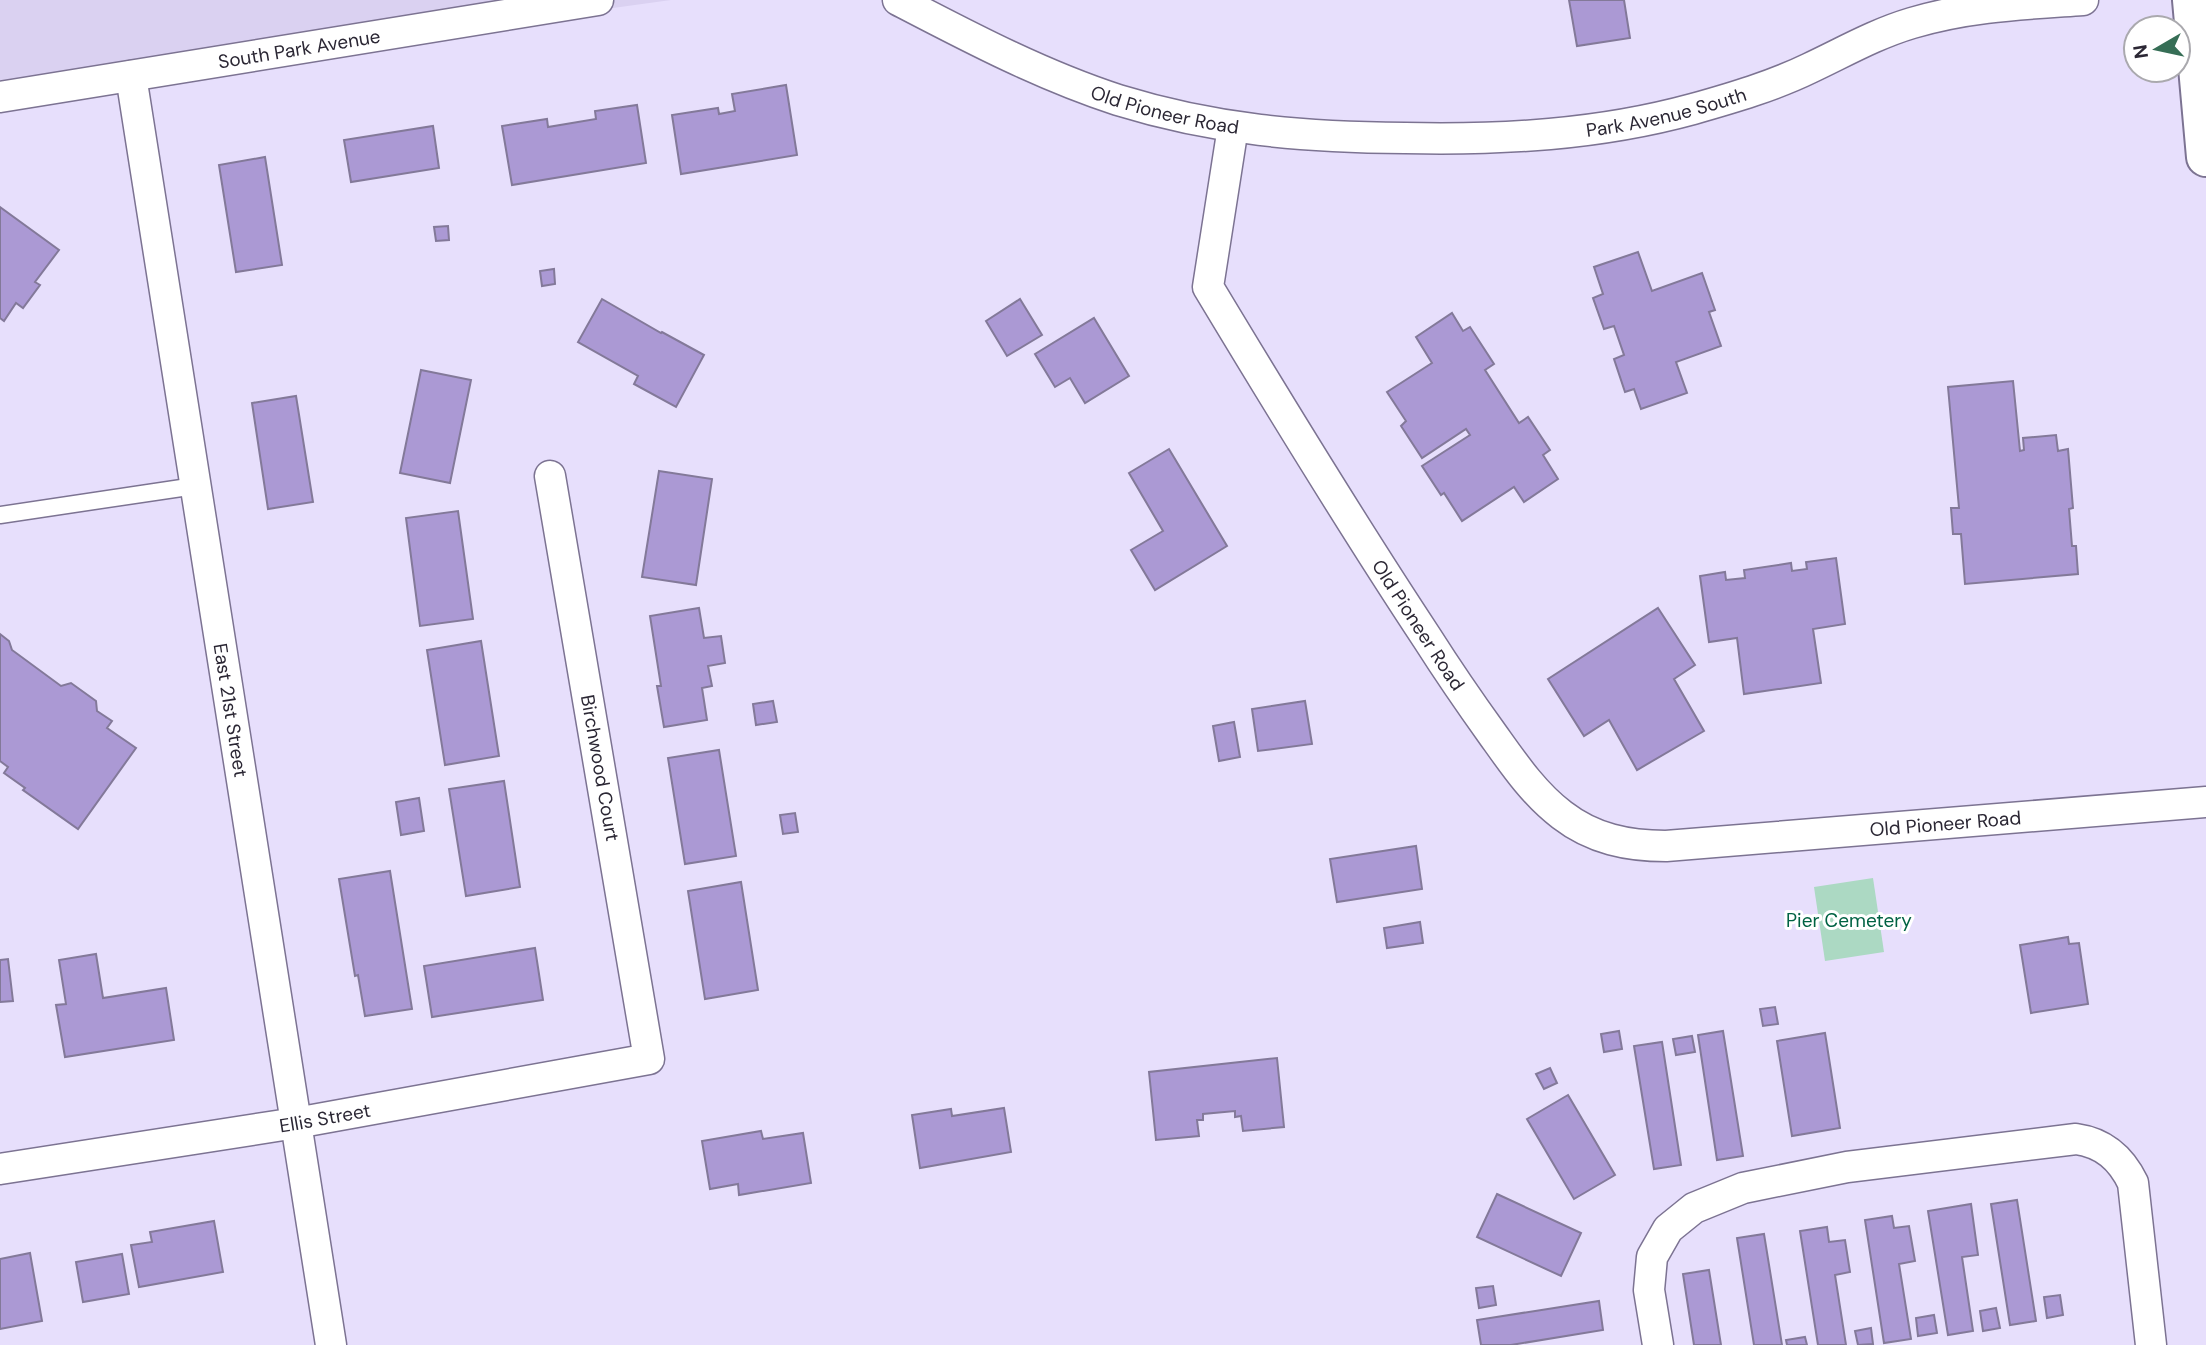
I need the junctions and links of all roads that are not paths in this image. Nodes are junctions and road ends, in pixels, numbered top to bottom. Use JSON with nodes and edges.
{"nodes":[{"id":1,"x":598,"y":0,"type":"edge"},
{"id":2,"x":898,"y":0,"type":"edge"},
{"id":3,"x":2083,"y":0,"type":"edge"},
{"id":4,"x":2192,"y":0,"type":"edge"},
{"id":5,"x":948,"y":13,"type":"edge"},
{"id":6,"x":131,"y":76,"type":"junction"},
{"id":7,"x":0,"y":97,"type":"edge"},
{"id":8,"x":1233,"y":127,"type":"junction"},
{"id":9,"x":2206,"y":157,"type":"edge"},
{"id":10,"x":550,"y":476,"type":"dead end"},
{"id":11,"x":195,"y":486,"type":"junction"},
{"id":12,"x":0,"y":515,"type":"edge"},
{"id":13,"x":2206,"y":802,"type":"edge"},
{"id":14,"x":649,"y":1059,"type":"joint"},
{"id":15,"x":296,"y":1123,"type":"junction"},
{"id":16,"x":0,"y":1169,"type":"edge"},
{"id":17,"x":331,"y":1345,"type":"edge"},
{"id":18,"x":1658,"y":1345,"type":"edge"},
{"id":19,"x":2151,"y":1345,"type":"edge"}],
"edges":[{"from":1,"to":6,"type":"street","name":"South Park Avenue"},
{"from":2,"to":5,"type":"street"},
{"from":3,"to":8,"type":"street","name":"Park Avenue South"},
{"from":4,"to":9,"type":"main road"},
{"from":5,"to":8,"type":"street","name":"Old Pioneer Road"},
{"from":6,"to":7,"type":"street","name":"South Park Avenue"},
{"from":6,"to":11,"type":"street","name":"East 21st Street"},
{"from":8,"to":13,"type":"street","name":"Old Pioneer Road"},
{"from":10,"to":14,"type":"street","name":"Birchwood Court"},
{"from":11,"to":12,"type":"lane"},
{"from":11,"to":15,"type":"street","name":"East 21st Street"},
{"from":14,"to":15,"type":"street","name":"Ellis Street"},
{"from":15,"to":16,"type":"street","name":"Ellis Street"},
{"from":15,"to":17,"type":"street","name":"East 21st Street"},
{"from":18,"to":19,"type":"street"}]}
